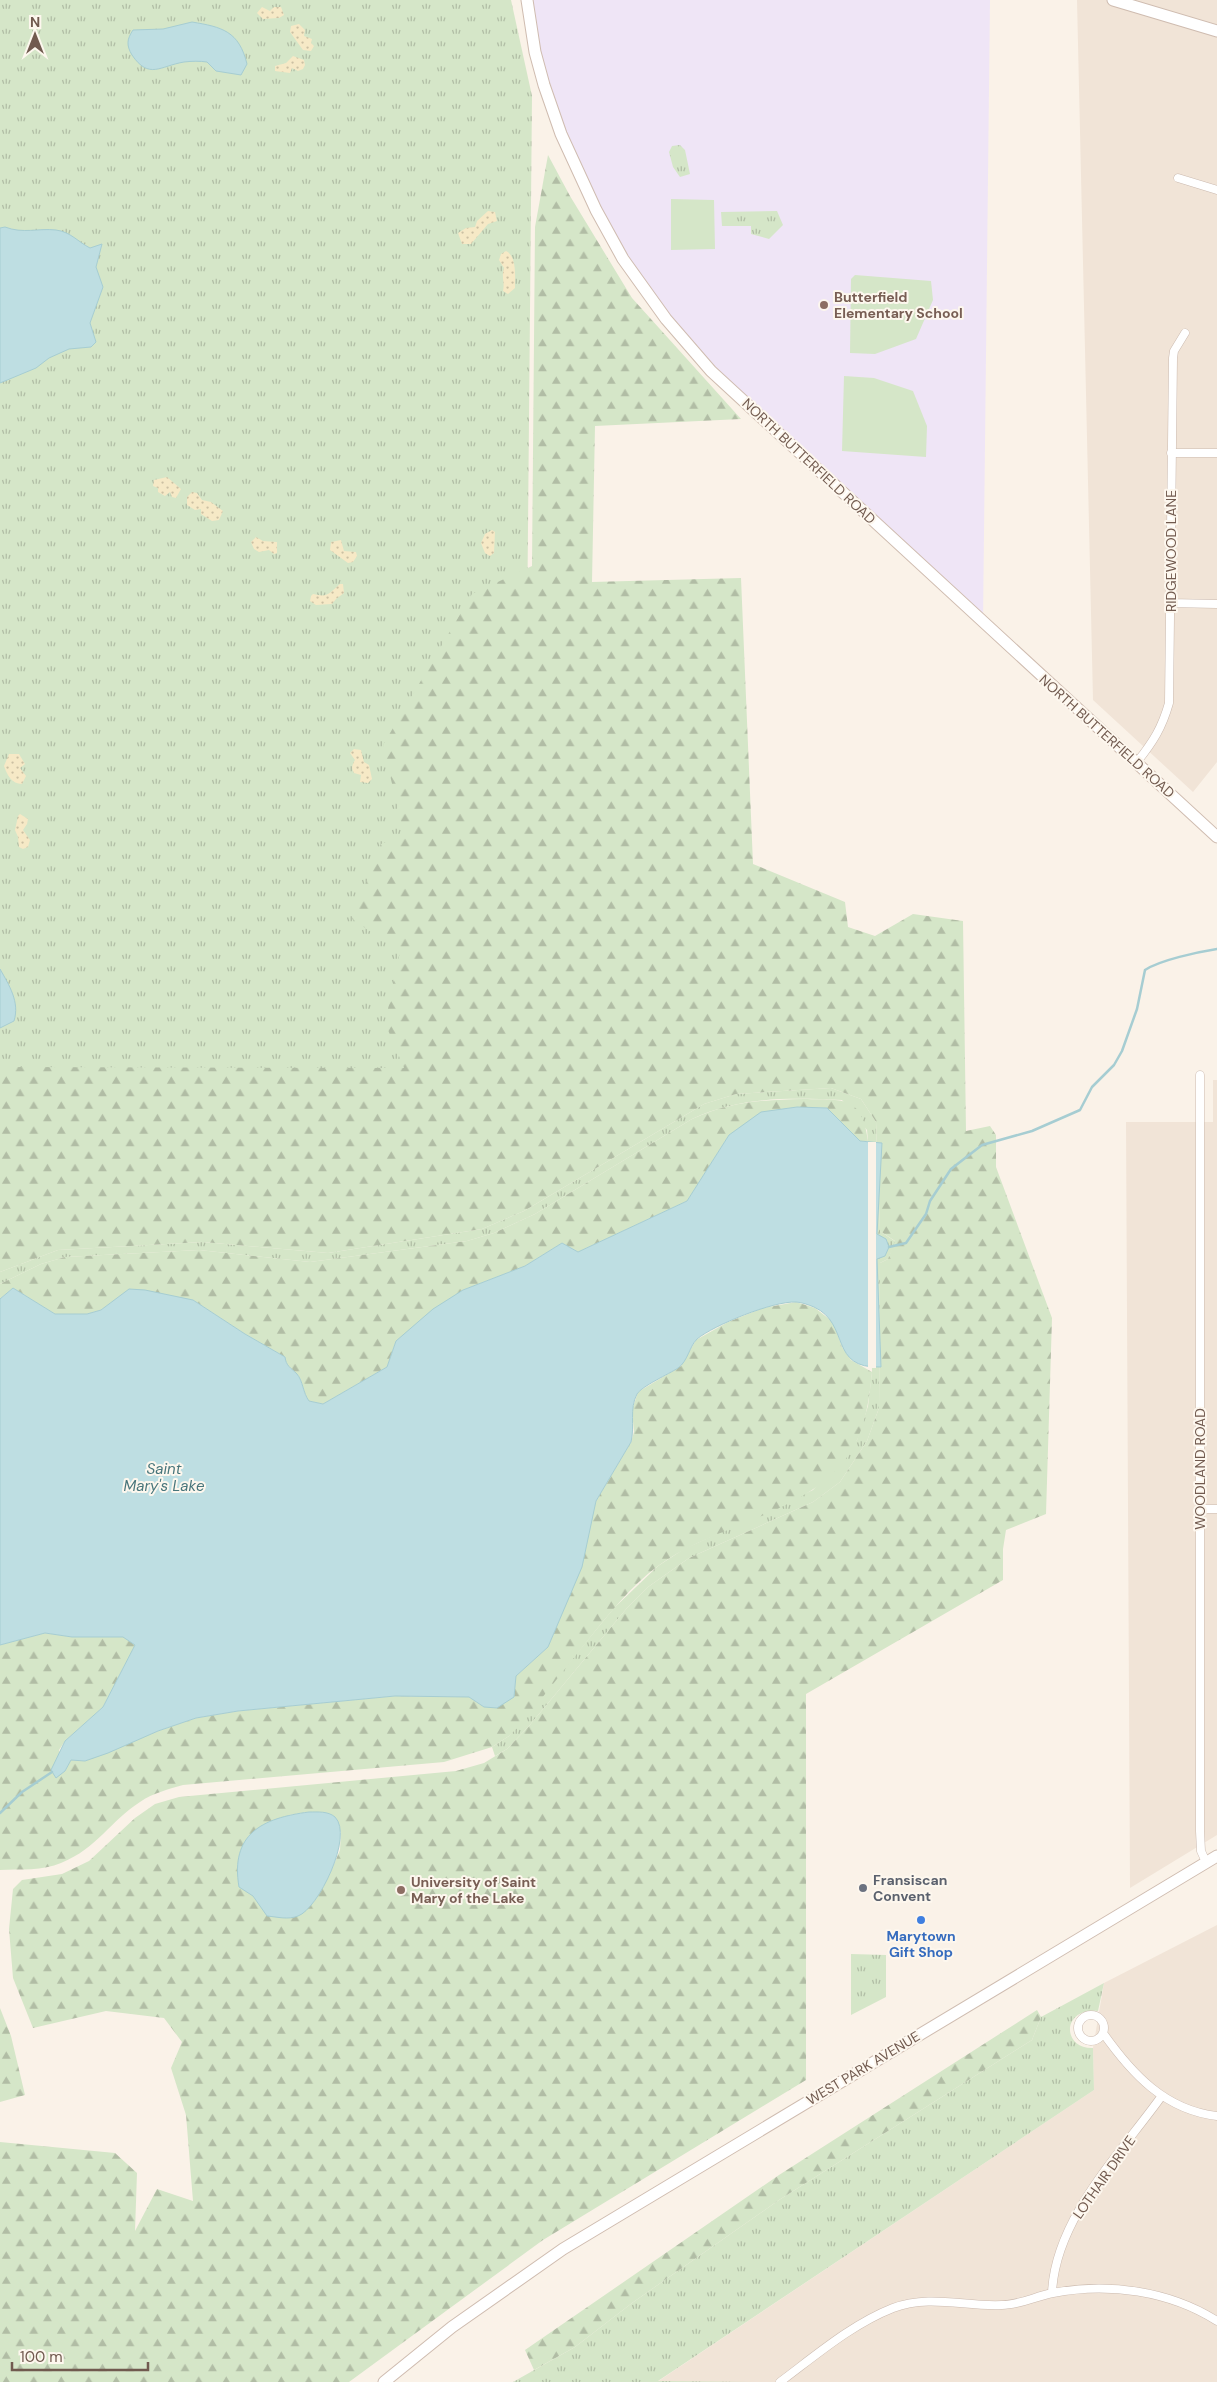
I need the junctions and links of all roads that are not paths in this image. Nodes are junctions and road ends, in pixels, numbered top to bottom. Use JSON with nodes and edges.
{"nodes":[{"id":1,"x":527,"y":0,"type":"edge"},
{"id":2,"x":1113,"y":0,"type":"edge"},
{"id":3,"x":1217,"y":31,"type":"edge"},
{"id":4,"x":1178,"y":178,"type":"dead end"},
{"id":5,"x":1217,"y":190,"type":"edge"},
{"id":6,"x":1185,"y":333,"type":"dead end"},
{"id":7,"x":1171,"y":453,"type":"junction"},
{"id":8,"x":1217,"y":453,"type":"edge"},
{"id":9,"x":1170,"y":603,"type":"junction"},
{"id":10,"x":1217,"y":604,"type":"edge"},
{"id":11,"x":1137,"y":762,"type":"junction"},
{"id":12,"x":1217,"y":837,"type":"edge"},
{"id":13,"x":1200,"y":1076,"type":"dead end"},
{"id":14,"x":1200,"y":1509,"type":"junction"},
{"id":15,"x":1217,"y":1509,"type":"edge"},
{"id":16,"x":1217,"y":1856,"type":"edge"},
{"id":17,"x":1206,"y":1862,"type":"junction"},
{"id":18,"x":1103,"y":2033,"type":"dead end"},
{"id":19,"x":1161,"y":2097,"type":"junction"},
{"id":20,"x":1217,"y":2116,"type":"edge"},
{"id":21,"x":1052,"y":2293,"type":"junction"},
{"id":22,"x":1217,"y":2321,"type":"edge"},
{"id":23,"x":384,"y":2382,"type":"edge"},
{"id":24,"x":780,"y":2382,"type":"edge"}],
"edges":[{"from":1,"to":11,"type":"main road","name":"NORTH BUTTERFIELD ROAD"},
{"from":2,"to":3,"type":"main road"},
{"from":4,"to":5,"type":"street"},
{"from":6,"to":7,"type":"street","name":"RIDGEWOOD LANE"},
{"from":7,"to":8,"type":"street"},
{"from":7,"to":9,"type":"street","name":"RIDGEWOOD LANE"},
{"from":9,"to":10,"type":"street"},
{"from":9,"to":11,"type":"street","name":"RIDGEWOOD LANE"},
{"from":11,"to":12,"type":"main road","name":"NORTH BUTTERFIELD ROAD"},
{"from":13,"to":14,"type":"street","name":"WOODLAND ROAD"},
{"from":14,"to":15,"type":"street"},
{"from":14,"to":17,"type":"street","name":"WOODLAND ROAD"},
{"from":16,"to":17,"type":"main road","name":"WEST PARK AVENUE"},
{"from":17,"to":23,"type":"main road","name":"WEST PARK AVENUE"},
{"from":18,"to":19,"type":"street"},
{"from":19,"to":20,"type":"street"},
{"from":19,"to":21,"type":"street","name":"LOTHAIR DRIVE"},
{"from":21,"to":22,"type":"street"},
{"from":21,"to":24,"type":"street"}]}
